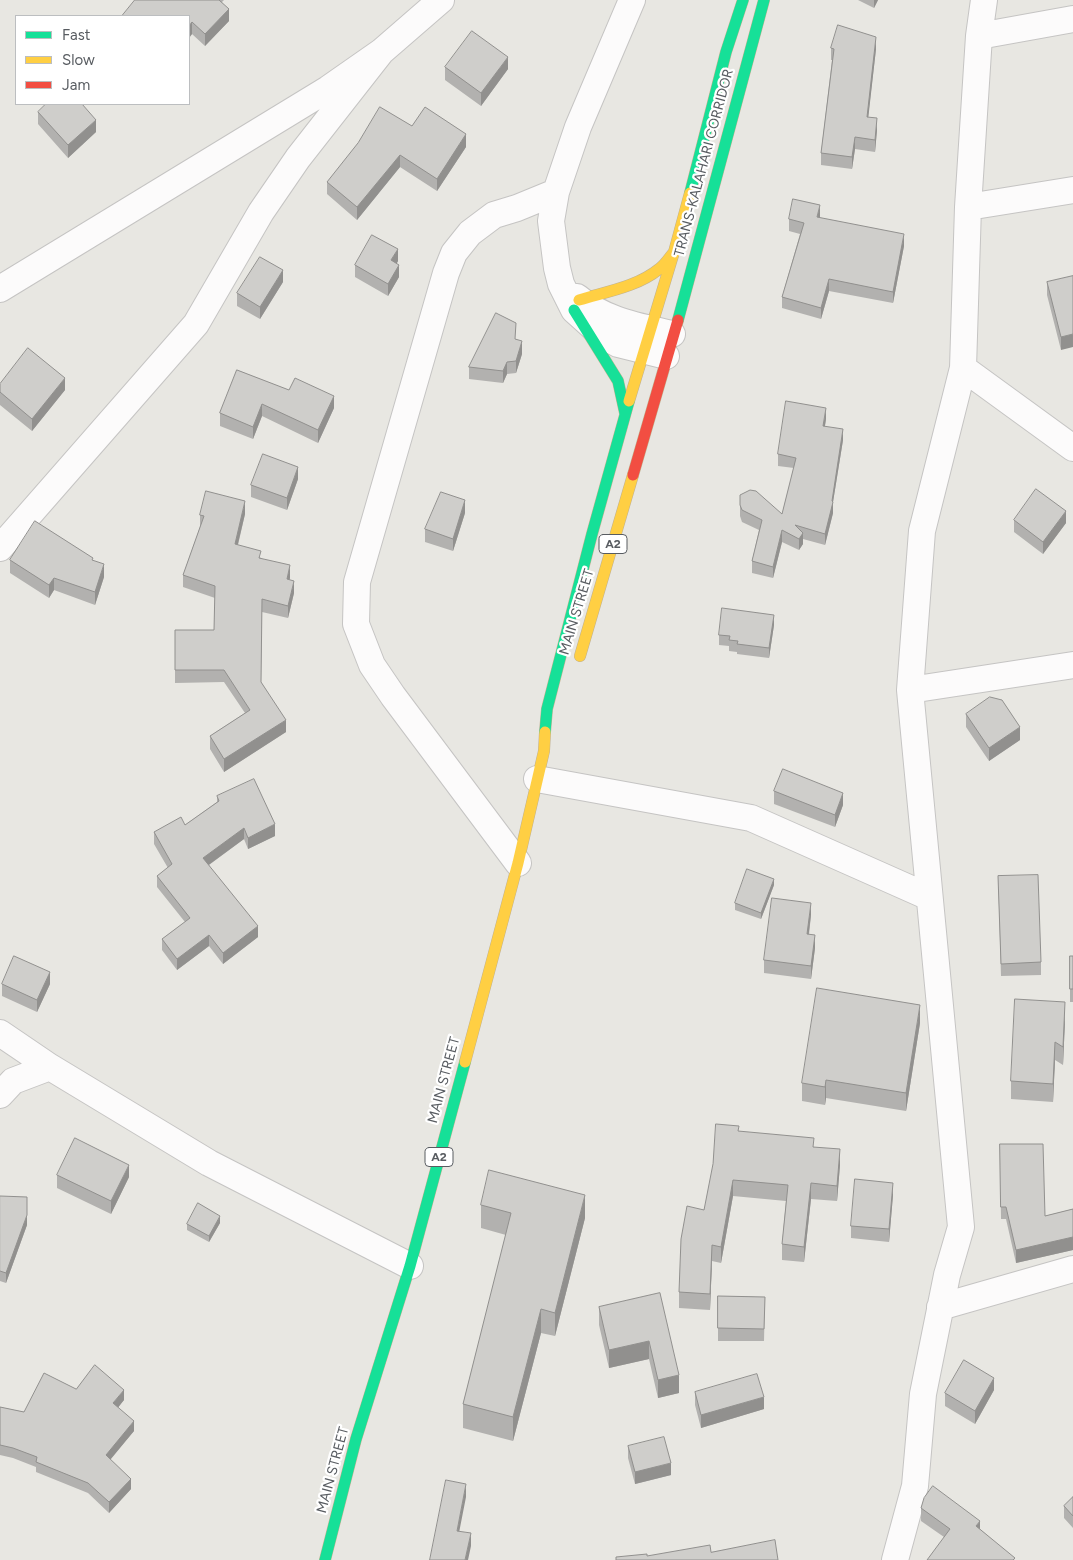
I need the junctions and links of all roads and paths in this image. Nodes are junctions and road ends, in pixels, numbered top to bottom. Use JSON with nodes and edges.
{"nodes":[{"id":1,"x":441,"y":0,"type":"edge"},
{"id":2,"x":632,"y":0,"type":"edge"},
{"id":3,"x":743,"y":0,"type":"edge"},
{"id":4,"x":764,"y":0,"type":"edge"},
{"id":5,"x":984,"y":0,"type":"edge"},
{"id":6,"x":1073,"y":19,"type":"edge"},
{"id":7,"x":979,"y":36,"type":"junction"},
{"id":8,"x":381,"y":52,"type":"junction"},
{"id":9,"x":1073,"y":190,"type":"edge"},
{"id":10,"x":556,"y":192,"type":"junction"},
{"id":11,"x":968,"y":207,"type":"junction"},
{"id":12,"x":674,"y":252,"type":"junction"},
{"id":13,"x":0,"y":289,"type":"edge"},
{"id":14,"x":572,"y":298,"type":"junction"},
{"id":15,"x":659,"y":342,"type":"junction"},
{"id":16,"x":964,"y":368,"type":"junction"},
{"id":17,"x":625,"y":414,"type":"junction"},
{"id":18,"x":1073,"y":448,"type":"edge"},
{"id":19,"x":0,"y":548,"type":"edge"},
{"id":20,"x":577,"y":663,"type":"dead end"},
{"id":21,"x":1073,"y":665,"type":"edge"},
{"id":22,"x":910,"y":690,"type":"junction"},
{"id":23,"x":559,"y":722,"type":"dead end"},
{"id":24,"x":544,"y":751,"type":"junction"},
{"id":25,"x":537,"y":779,"type":"junction"},
{"id":26,"x":518,"y":863,"type":"junction"},
{"id":27,"x":929,"y":896,"type":"junction"},
{"id":28,"x":0,"y":1033,"type":"edge"},
{"id":29,"x":50,"y":1067,"type":"junction"},
{"id":30,"x":0,"y":1095,"type":"edge"},
{"id":31,"x":410,"y":1266,"type":"junction"},
{"id":32,"x":1073,"y":1269,"type":"edge"},
{"id":33,"x":940,"y":1307,"type":"junction"},
{"id":34,"x":326,"y":1560,"type":"edge"},
{"id":35,"x":895,"y":1560,"type":"edge"}],
"edges":[{"from":1,"to":8,"type":"street"},
{"from":2,"to":10,"type":"street"},
{"from":3,"to":12,"type":"highway","name":"TRANS-KALAHARI CORRIDOR","number":"A2"},
{"from":4,"to":15,"type":"highway","name":"TRANS-KALAHARI CORRIDOR","number":"A2"},
{"from":5,"to":7,"type":"street"},
{"from":6,"to":7,"type":"street"},
{"from":7,"to":11,"type":"street"},
{"from":8,"to":13,"type":"street"},
{"from":8,"to":19,"type":"street"},
{"from":9,"to":11,"type":"street"},
{"from":10,"to":14,"type":"street"},
{"from":10,"to":26,"type":"street"},
{"from":11,"to":16,"type":"street"},
{"from":12,"to":14,"type":"highway"},
{"from":12,"to":15,"type":"highway","name":"TRANS-KALAHARI CORRIDOR","number":"A2"},
{"from":14,"to":15,"type":"street"},
{"from":14,"to":17,"type":"highway"},
{"from":15,"to":17,"type":"highway","name":"MAIN STREET","number":"A2"},
{"from":15,"to":20,"type":"highway","name":"MAIN STREET","number":"A2"},
{"from":16,"to":18,"type":"street"},
{"from":16,"to":22,"type":"street"},
{"from":17,"to":24,"type":"highway","name":"MAIN STREET","number":"A2"},
{"from":21,"to":22,"type":"street"},
{"from":22,"to":27,"type":"street"},
{"from":23,"to":24,"type":"highway","name":"MAIN STREET","number":"A2"},
{"from":24,"to":25,"type":"highway","name":"MAIN STREET","number":"A2"},
{"from":25,"to":26,"type":"highway","name":"MAIN STREET","number":"A2"},
{"from":25,"to":27,"type":"street"},
{"from":26,"to":31,"type":"highway","name":"MAIN STREET","number":"A2"},
{"from":27,"to":33,"type":"street"},
{"from":28,"to":29,"type":"street"},
{"from":29,"to":30,"type":"street"},
{"from":29,"to":31,"type":"street"},
{"from":31,"to":34,"type":"highway","name":"MAIN STREET","number":"A2"},
{"from":32,"to":33,"type":"street"},
{"from":33,"to":35,"type":"street"}]}
